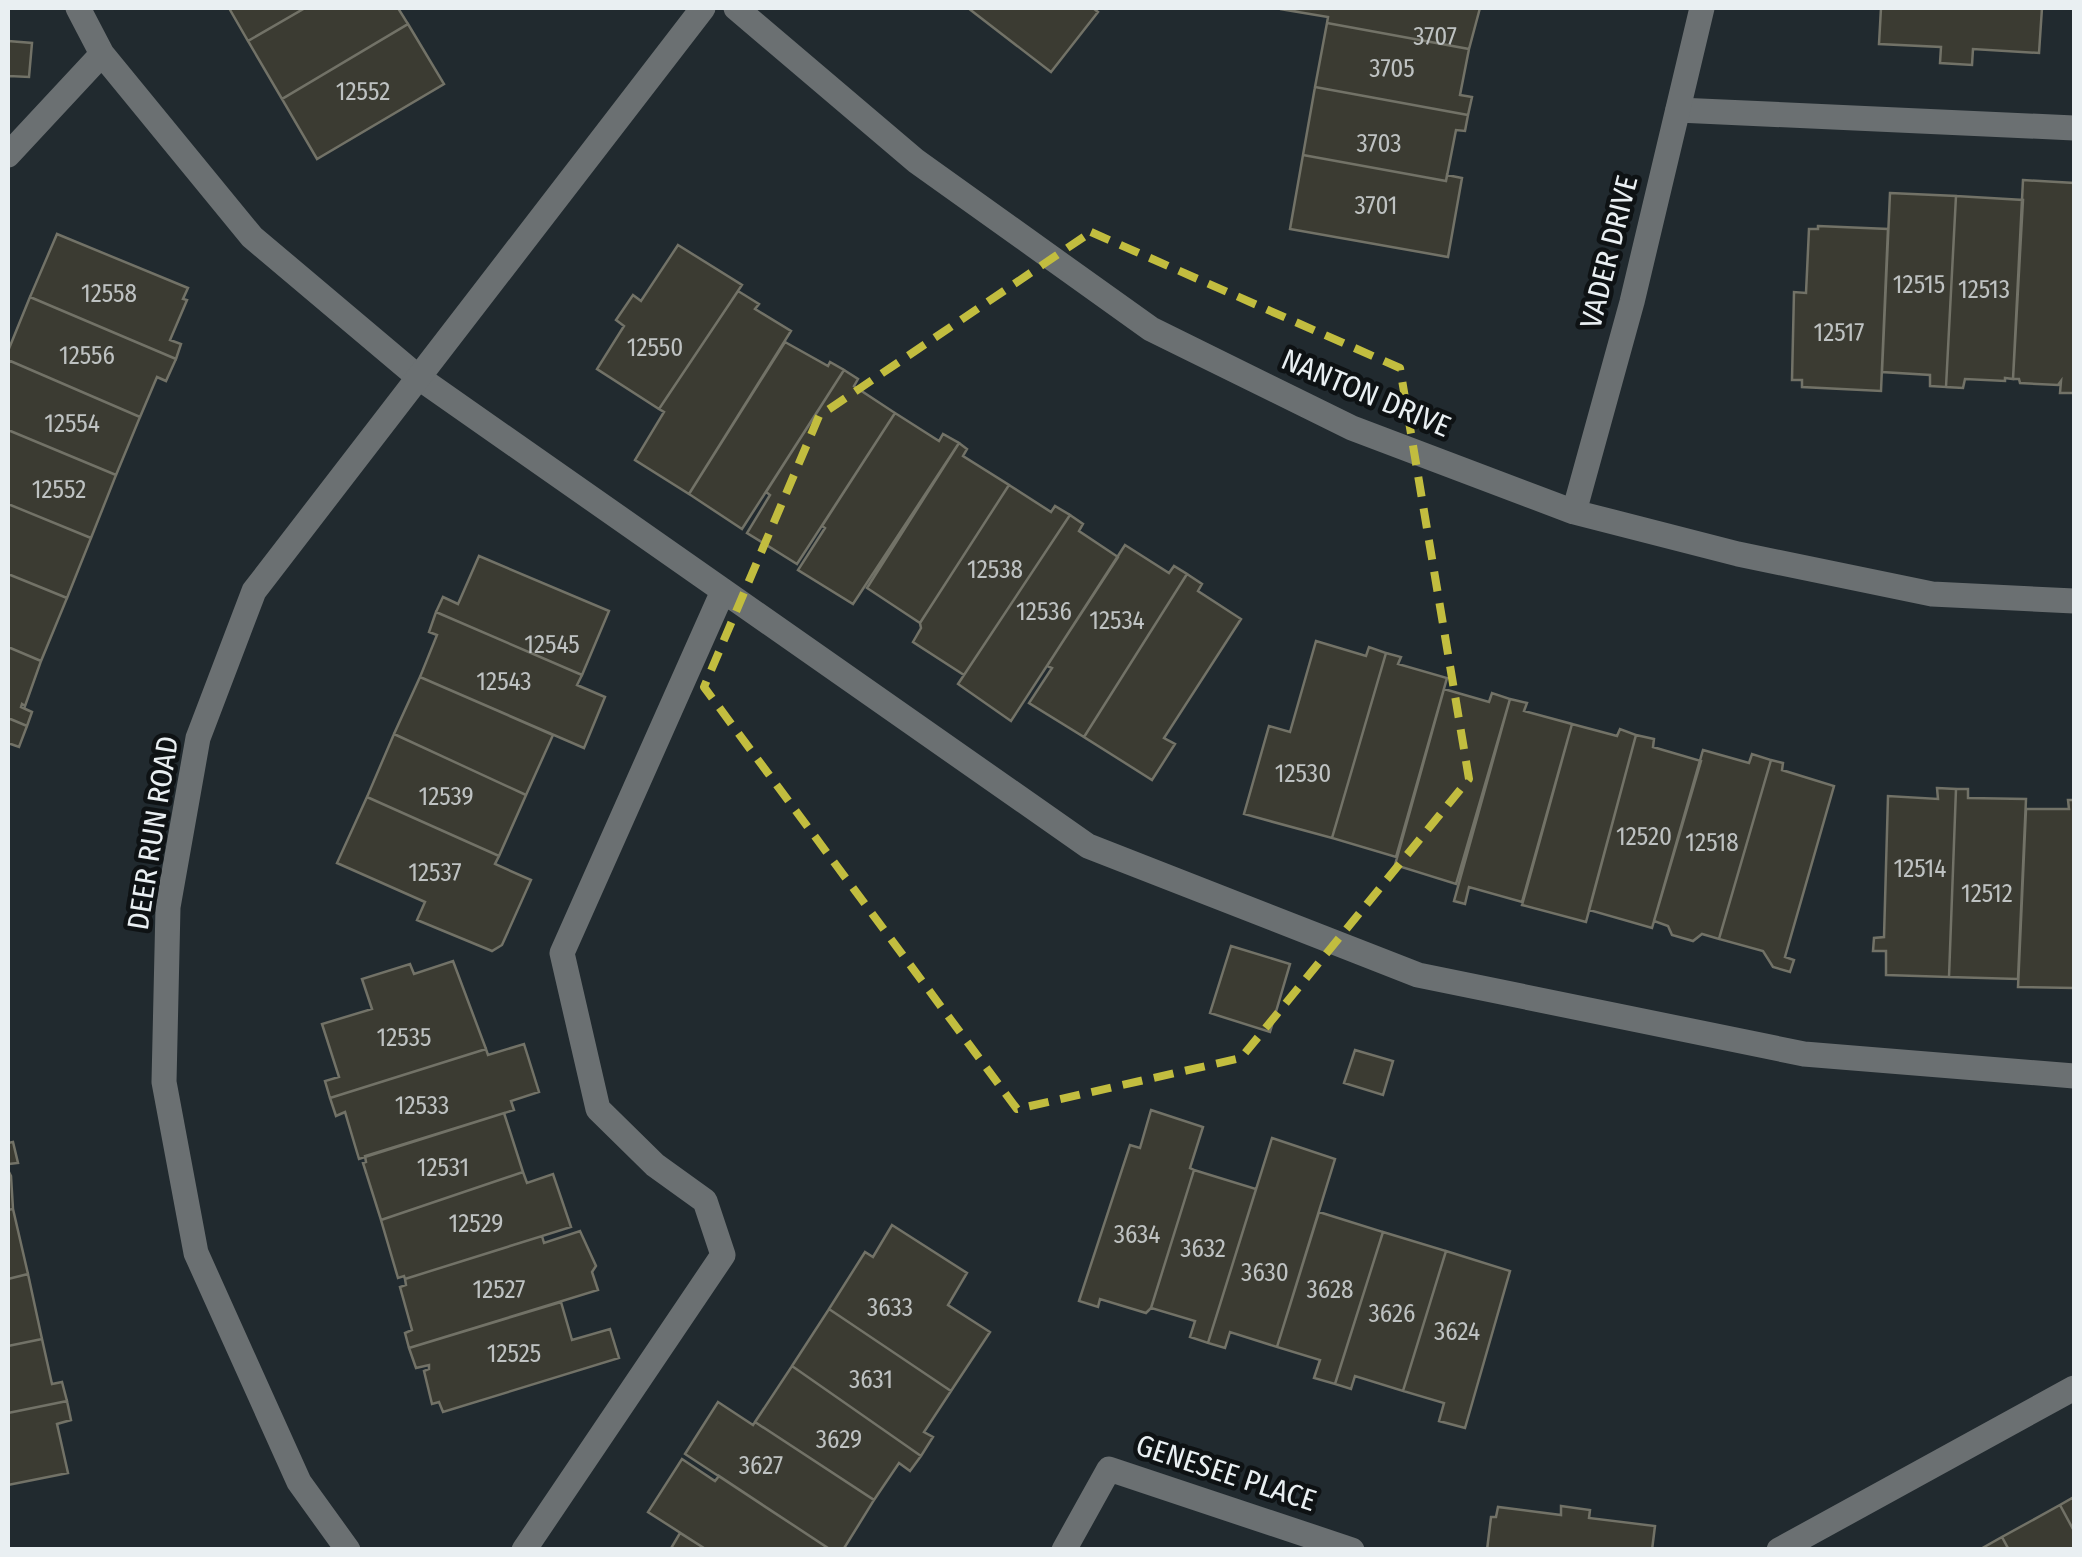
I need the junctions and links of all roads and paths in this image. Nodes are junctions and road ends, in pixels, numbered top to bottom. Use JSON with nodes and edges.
{"nodes":[{"id":1,"x":78,"y":8,"type":"edge"},
{"id":2,"x":704,"y":8,"type":"edge"},
{"id":3,"x":736,"y":8,"type":"edge"},
{"id":4,"x":1702,"y":8,"type":"edge"},
{"id":5,"x":102,"y":54,"type":"junction"},
{"id":6,"x":1678,"y":110,"type":"junction"},
{"id":7,"x":2074,"y":128,"type":"edge"},
{"id":8,"x":8,"y":155,"type":"edge"},
{"id":9,"x":418,"y":377,"type":"junction"},
{"id":10,"x":1574,"y":512,"type":"junction"},
{"id":11,"x":724,"y":591,"type":"junction"},
{"id":12,"x":2074,"y":601,"type":"edge"},
{"id":13,"x":2074,"y":1076,"type":"edge"},
{"id":14,"x":2074,"y":1388,"type":"edge"},
{"id":15,"x":348,"y":1550,"type":"edge"},
{"id":16,"x":524,"y":1550,"type":"edge"},
{"id":17,"x":1064,"y":1550,"type":"edge"},
{"id":18,"x":1352,"y":1550,"type":"edge"},
{"id":19,"x":1779,"y":1550,"type":"edge"}],
"edges":[{"from":1,"to":5,"type":"street"},
{"from":2,"to":9,"type":"street","name":"DEER RUN ROAD"},
{"from":3,"to":10,"type":"street","name":"NANTON DRIVE"},
{"from":4,"to":6,"type":"street","name":"VADER DRIVE"},
{"from":5,"to":8,"type":"street"},
{"from":5,"to":9,"type":"street"},
{"from":6,"to":7,"type":"street"},
{"from":6,"to":10,"type":"street","name":"VADER DRIVE"},
{"from":9,"to":11,"type":"street"},
{"from":9,"to":15,"type":"street","name":"DEER RUN ROAD"},
{"from":10,"to":12,"type":"street","name":"NANTON DRIVE"},
{"from":11,"to":13,"type":"street"},
{"from":11,"to":16,"type":"street"},
{"from":14,"to":19,"type":"street"},
{"from":17,"to":18,"type":"street","name":"GENESEE PLACE"}]}
